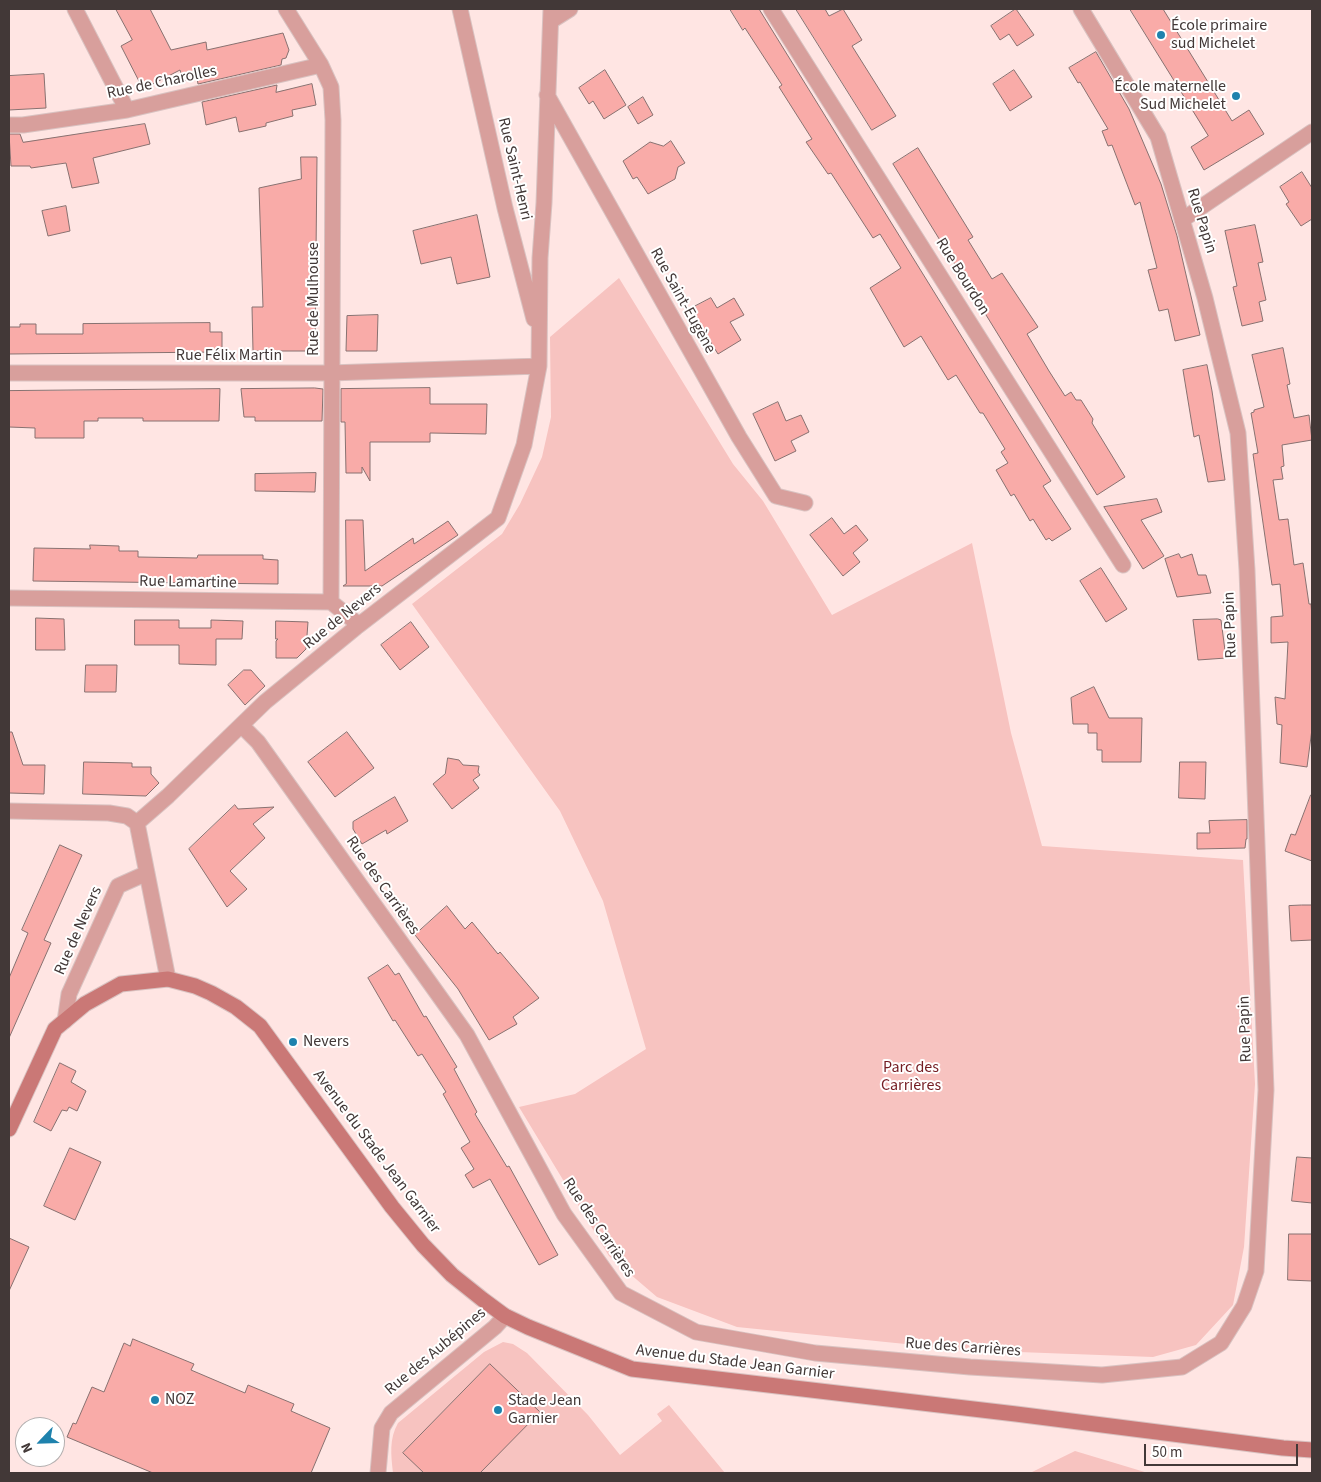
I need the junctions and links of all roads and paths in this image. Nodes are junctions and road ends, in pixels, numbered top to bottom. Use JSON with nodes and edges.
{"nodes":[{"id":1,"x":75,"y":9,"type":"edge"},
{"id":2,"x":286,"y":9,"type":"edge"},
{"id":3,"x":460,"y":9,"type":"edge"},
{"id":4,"x":570,"y":9,"type":"edge"},
{"id":5,"x":771,"y":9,"type":"edge"},
{"id":6,"x":1081,"y":9,"type":"edge"},
{"id":7,"x":551,"y":15,"type":"edge"},
{"id":8,"x":320,"y":65,"type":"junction"},
{"id":9,"x":547,"y":94,"type":"junction"},
{"id":10,"x":127,"y":110,"type":"junction"},
{"id":11,"x":9,"y":125,"type":"edge"},
{"id":12,"x":1312,"y":132,"type":"edge"},
{"id":13,"x":1182,"y":220,"type":"junction"},
{"id":14,"x":539,"y":337,"type":"junction"},
{"id":15,"x":539,"y":366,"type":"junction"},
{"id":16,"x":9,"y":373,"type":"edge"},
{"id":17,"x":330,"y":373,"type":"junction"},
{"id":18,"x":805,"y":503,"type":"dead end"},
{"id":19,"x":1123,"y":565,"type":"dead end"},
{"id":20,"x":9,"y":598,"type":"edge"},
{"id":21,"x":331,"y":602,"type":"junction"},
{"id":22,"x":359,"y":625,"type":"junction"},
{"id":23,"x":242,"y":726,"type":"junction"},
{"id":24,"x":9,"y":812,"type":"edge"},
{"id":25,"x":137,"y":823,"type":"junction"},
{"id":26,"x":147,"y":873,"type":"junction"},
{"id":27,"x":168,"y":979,"type":"junction"},
{"id":28,"x":60,"y":1025,"type":"junction"},
{"id":29,"x":9,"y":1129,"type":"edge"},
{"id":30,"x":1256,"y":1271,"type":"joint"},
{"id":31,"x":505,"y":1316,"type":"junction"},
{"id":32,"x":1312,"y":1450,"type":"edge"},
{"id":33,"x":378,"y":1473,"type":"edge"}],
"edges":[{"from":1,"to":10,"type":"street"},
{"from":2,"to":8,"type":"street","name":"Rue de Mulhouse"},
{"from":3,"to":14,"type":"street","name":"Rue Saint-Henri"},
{"from":4,"to":7,"type":"street"},
{"from":5,"to":19,"type":"street","name":"Rue Bourdon"},
{"from":6,"to":13,"type":"street","name":"Rue Papin"},
{"from":7,"to":9,"type":"street"},
{"from":8,"to":10,"type":"street","name":"Rue de Charolles"},
{"from":8,"to":17,"type":"street","name":"Rue de Mulhouse"},
{"from":9,"to":14,"type":"street"},
{"from":9,"to":18,"type":"street","name":"Rue Saint-Eugène"},
{"from":10,"to":11,"type":"street","name":"Rue de Charolles"},
{"from":12,"to":13,"type":"street"},
{"from":13,"to":30,"type":"street","name":"Rue Papin"},
{"from":14,"to":15,"type":"street"},
{"from":15,"to":17,"type":"street","name":"Rue Félix Martin"},
{"from":15,"to":22,"type":"street","name":"Rue de Nevers"},
{"from":16,"to":17,"type":"street","name":"Rue Félix Martin"},
{"from":17,"to":21,"type":"street","name":"Rue de Mulhouse"},
{"from":20,"to":21,"type":"street","name":"Rue Lamartine"},
{"from":21,"to":22,"type":"street"},
{"from":22,"to":23,"type":"street","name":"Rue de Nevers"},
{"from":23,"to":25,"type":"street","name":"Rue de Nevers"},
{"from":23,"to":30,"type":"street","name":"Rue des Carrières"},
{"from":24,"to":25,"type":"street"},
{"from":25,"to":26,"type":"street"},
{"from":26,"to":27,"type":"street"},
{"from":26,"to":28,"type":"street","name":"Rue de Nevers"},
{"from":27,"to":28,"type":"main road","name":"Avenue du Stade Jean Garnier"},
{"from":27,"to":31,"type":"main road","name":"Avenue du Stade Jean Garnier"},
{"from":28,"to":29,"type":"main road","name":"Rue de Nevers"},
{"from":31,"to":32,"type":"main road","name":"Avenue du Stade Jean Garnier"},
{"from":31,"to":33,"type":"street","name":"Rue des Aubépines"}]}
